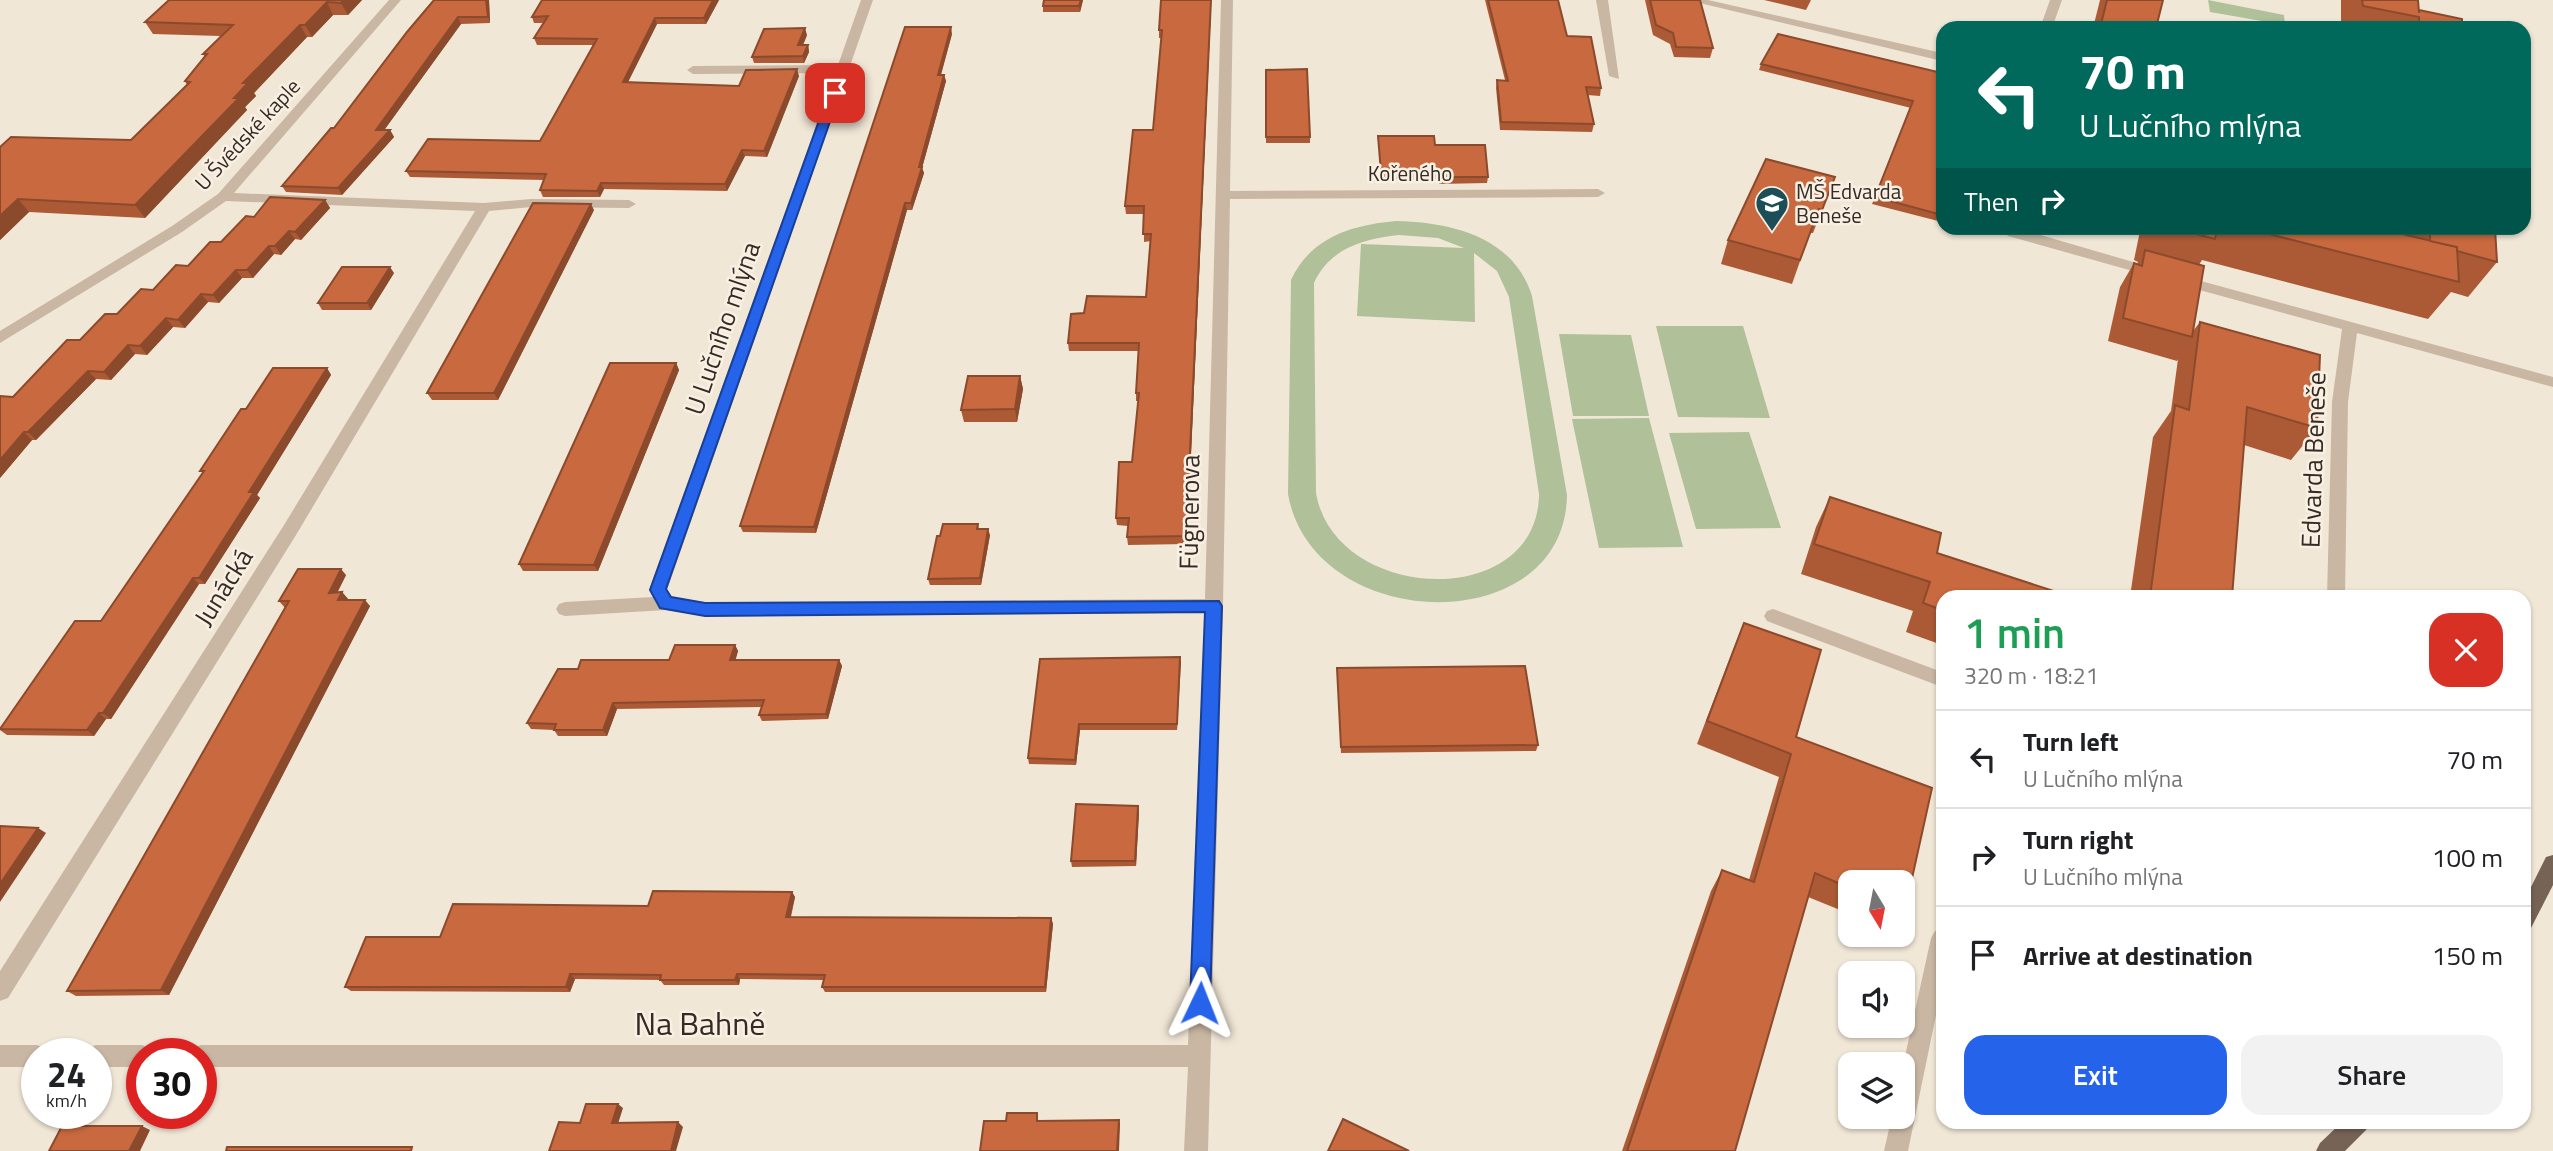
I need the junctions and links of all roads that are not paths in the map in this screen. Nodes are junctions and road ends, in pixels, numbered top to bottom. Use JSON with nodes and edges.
{"nodes":[{"id":1,"x":396,"y":0,"type":"edge"},
{"id":2,"x":867,"y":0,"type":"edge"},
{"id":3,"x":1227,"y":0,"type":"edge"},
{"id":4,"x":1602,"y":0,"type":"edge"},
{"id":5,"x":1693,"y":0,"type":"edge"},
{"id":6,"x":2056,"y":0,"type":"edge"},
{"id":7,"x":2048,"y":21,"type":"edge"},
{"id":8,"x":1936,"y":56,"type":"edge"},
{"id":9,"x":693,"y":69,"type":"dead end"},
{"id":10,"x":844,"y":69,"type":"junction"},
{"id":11,"x":1615,"y":76,"type":"dead end"},
{"id":12,"x":1598,"y":193,"type":"dead end"},
{"id":13,"x":1222,"y":195,"type":"junction"},
{"id":14,"x":223,"y":197,"type":"junction"},
{"id":15,"x":629,"y":204,"type":"dead end"},
{"id":16,"x":484,"y":207,"type":"junction"},
{"id":17,"x":2020,"y":235,"type":"edge"},
{"id":18,"x":2350,"y":327,"type":"junction"},
{"id":19,"x":0,"y":338,"type":"edge"},
{"id":20,"x":2553,"y":382,"type":"edge"},
{"id":21,"x":2336,"y":590,"type":"edge"},
{"id":22,"x":666,"y":603,"type":"junction"},
{"id":23,"x":1214,"y":606,"type":"junction"},
{"id":24,"x":565,"y":609,"type":"dead end"},
{"id":25,"x":1773,"y":616,"type":"dead end"},
{"id":26,"x":1936,"y":678,"type":"edge"},
{"id":27,"x":2553,"y":864,"type":"edge"},
{"id":28,"x":2531,"y":907,"type":"edge"},
{"id":29,"x":1936,"y":966,"type":"edge"},
{"id":30,"x":0,"y":990,"type":"edge"},
{"id":31,"x":0,"y":1056,"type":"edge"},
{"id":32,"x":21,"y":1056,"type":"edge"},
{"id":33,"x":217,"y":1056,"type":"edge"},
{"id":34,"x":1198,"y":1056,"type":"junction"},
{"id":35,"x":2351,"y":1129,"type":"edge"},
{"id":36,"x":1196,"y":1151,"type":"edge"},
{"id":37,"x":1896,"y":1151,"type":"edge"},
{"id":38,"x":2328,"y":1151,"type":"edge"}],
"edges":[{"from":1,"to":14,"type":"street","name":"U Švédské kaple"},
{"from":2,"to":10,"type":"street","name":"U Lučního mlýna"},
{"from":3,"to":13,"type":"street","name":"Fügnerova"},
{"from":4,"to":11,"type":"street"},
{"from":5,"to":8,"type":"street"},
{"from":6,"to":7,"type":"street"},
{"from":9,"to":10,"type":"street"},
{"from":10,"to":22,"type":"street","name":"U Lučního mlýna"},
{"from":12,"to":13,"type":"street","name":"Kořeného"},
{"from":13,"to":23,"type":"street","name":"Fügnerova"},
{"from":14,"to":16,"type":"street"},
{"from":14,"to":19,"type":"street","name":"U Švédské kaple"},
{"from":15,"to":16,"type":"street"},
{"from":16,"to":30,"type":"street","name":"Junácká"},
{"from":17,"to":18,"type":"street"},
{"from":18,"to":20,"type":"street"},
{"from":18,"to":21,"type":"street","name":"Edvarda Beneše"},
{"from":22,"to":23,"type":"street"},
{"from":22,"to":24,"type":"street"},
{"from":23,"to":34,"type":"street","name":"Fügnerova"},
{"from":25,"to":26,"type":"street"},
{"from":27,"to":28,"type":"main road"},
{"from":29,"to":37,"type":"street"},
{"from":31,"to":32,"type":"street"},
{"from":33,"to":34,"type":"street","name":"Na Bahně"},
{"from":34,"to":36,"type":"street","name":"Fügnerova"},
{"from":35,"to":38,"type":"main road"}]}
